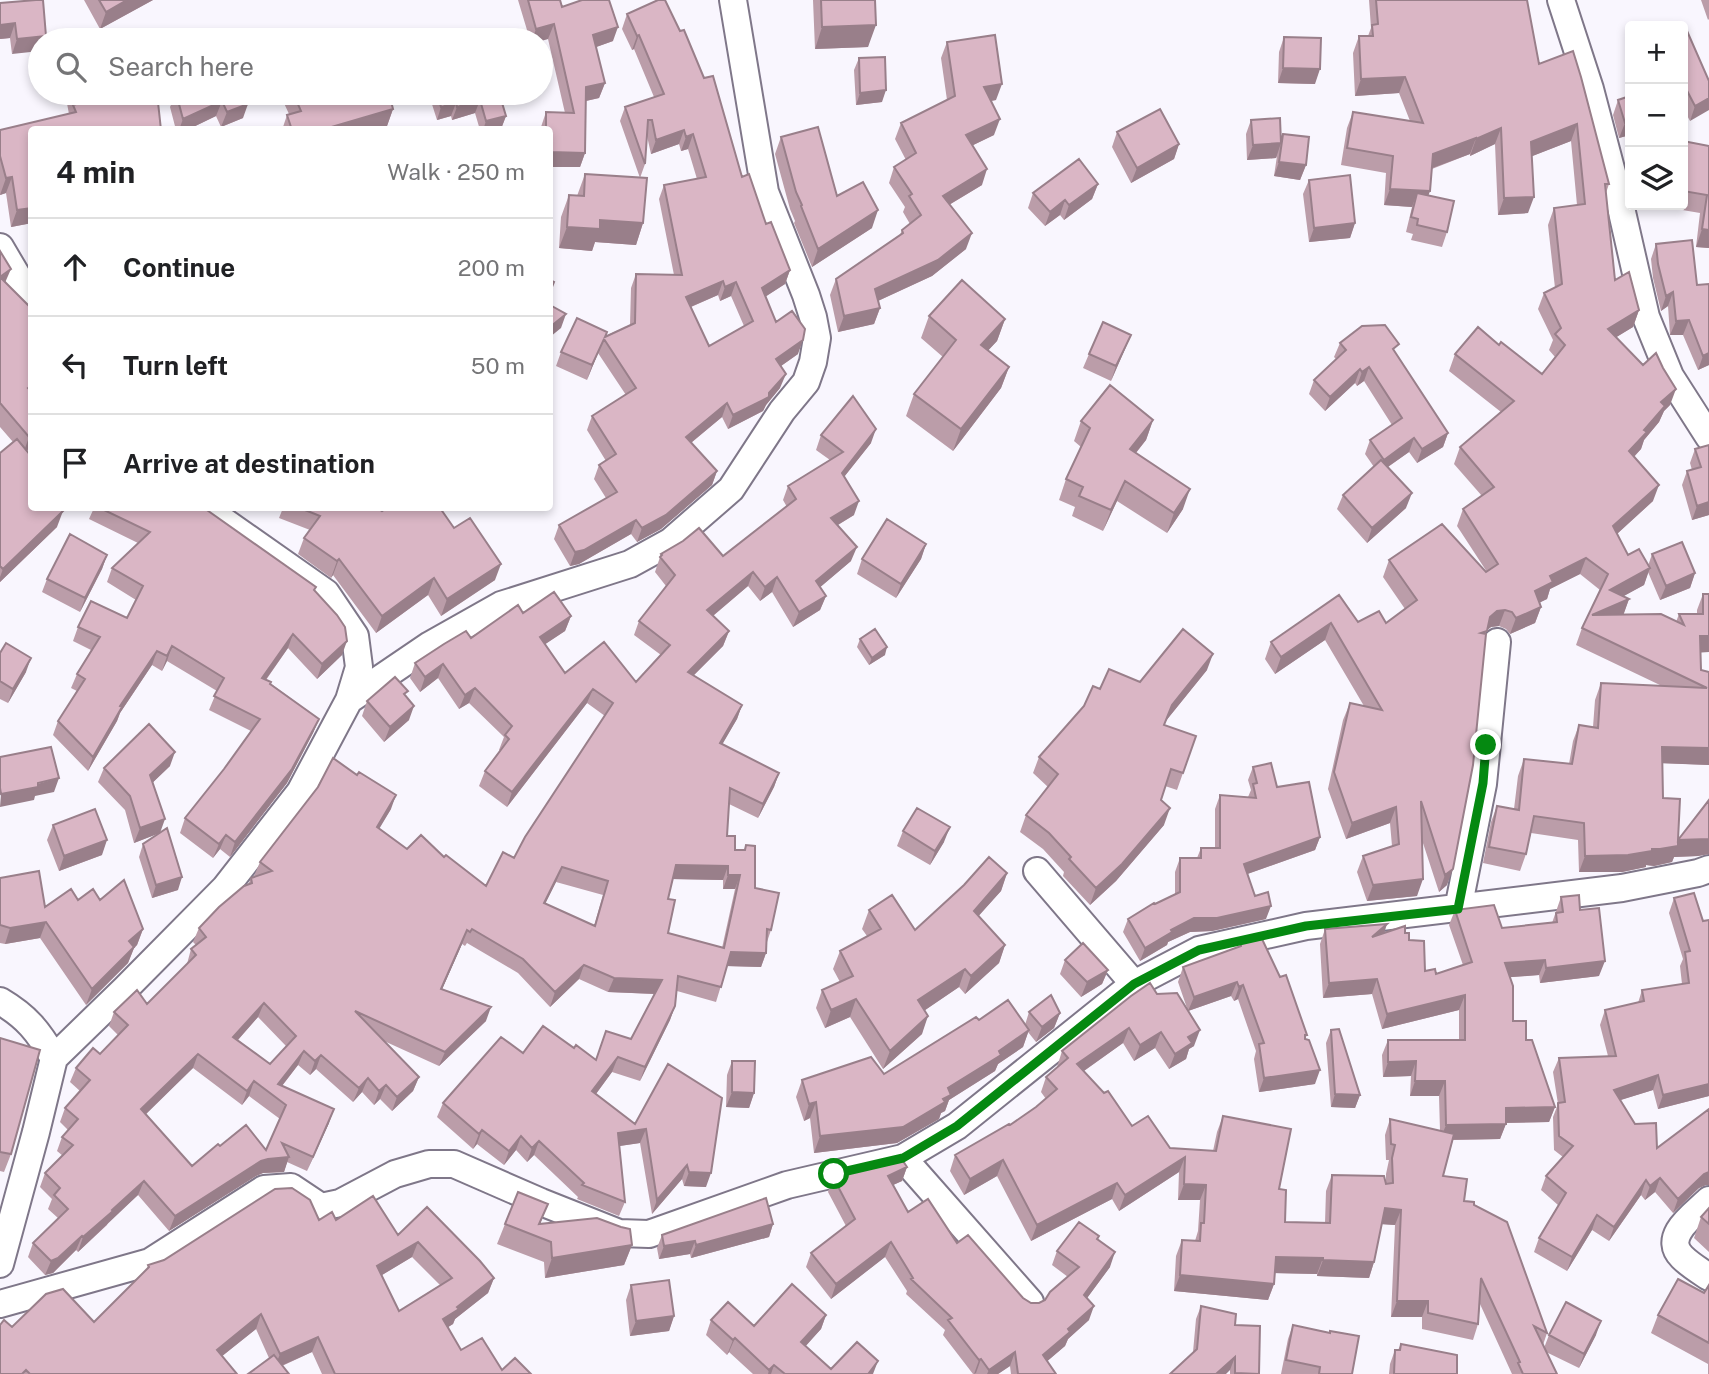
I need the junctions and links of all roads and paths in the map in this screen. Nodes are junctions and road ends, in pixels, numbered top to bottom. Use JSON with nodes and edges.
{"nodes":[{"id":1,"x":733,"y":0,"type":"edge"},
{"id":2,"x":1561,"y":0,"type":"edge"},
{"id":3,"x":0,"y":247,"type":"edge"},
{"id":4,"x":28,"y":294,"type":"edge"},
{"id":5,"x":1709,"y":437,"type":"edge"},
{"id":6,"x":209,"y":511,"type":"edge"},
{"id":7,"x":1497,"y":642,"type":"dead end"},
{"id":8,"x":349,"y":701,"type":"junction"},
{"id":9,"x":1709,"y":869,"type":"edge"},
{"id":10,"x":1037,"y":870,"type":"dead end"},
{"id":11,"x":1458,"y":909,"type":"junction"},
{"id":12,"x":1134,"y":984,"type":"junction"},
{"id":13,"x":0,"y":1001,"type":"edge"},
{"id":14,"x":54,"y":1058,"type":"junction"},
{"id":15,"x":903,"y":1158,"type":"junction"},
{"id":16,"x":1709,"y":1200,"type":"edge"},
{"id":17,"x":0,"y":1264,"type":"edge"},
{"id":18,"x":1709,"y":1277,"type":"edge"},
{"id":19,"x":1030,"y":1302,"type":"edge"},
{"id":20,"x":0,"y":1304,"type":"edge"}],
"edges":[{"from":1,"to":8,"type":"street"},
{"from":2,"to":5,"type":"street"},
{"from":3,"to":4,"type":"street"},
{"from":6,"to":8,"type":"street"},
{"from":7,"to":11,"type":"street"},
{"from":8,"to":14,"type":"street"},
{"from":9,"to":11,"type":"street"},
{"from":10,"to":12,"type":"street"},
{"from":11,"to":12,"type":"street"},
{"from":12,"to":15,"type":"street"},
{"from":13,"to":14,"type":"street"},
{"from":14,"to":17,"type":"street"},
{"from":15,"to":19,"type":"street"},
{"from":15,"to":20,"type":"street"},
{"from":16,"to":18,"type":"street"}]}
